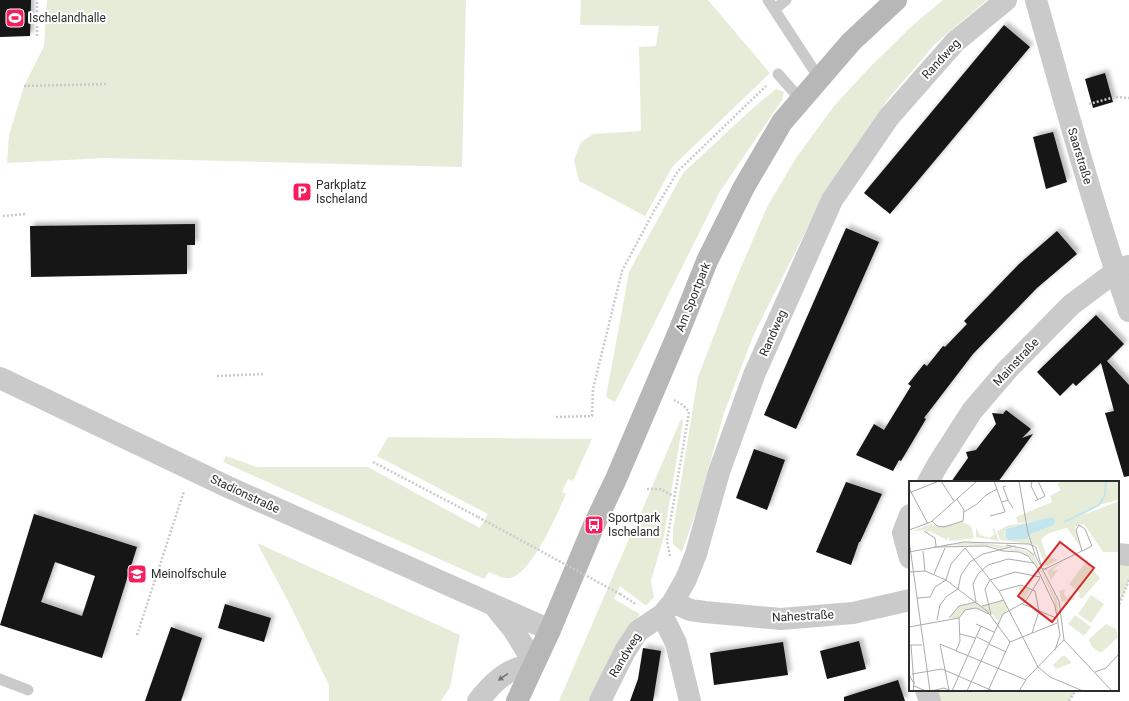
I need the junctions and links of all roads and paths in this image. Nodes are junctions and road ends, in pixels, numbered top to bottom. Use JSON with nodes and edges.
{"nodes":[{"id":1,"x":38,"y":0,"type":"edge"},
{"id":2,"x":768,"y":0,"type":"edge"},
{"id":3,"x":786,"y":0,"type":"edge"},
{"id":4,"x":896,"y":0,"type":"edge"},
{"id":5,"x":1006,"y":0,"type":"edge"},
{"id":6,"x":1036,"y":0,"type":"edge"},
{"id":7,"x":775,"y":9,"type":"junction"},
{"id":8,"x":37,"y":36,"type":"dead end"},
{"id":9,"x":778,"y":74,"type":"joint"},
{"id":10,"x":819,"y":78,"type":"junction"},
{"id":11,"x":106,"y":84,"type":"dead end"},
{"id":12,"x":24,"y":86,"type":"dead end"},
{"id":13,"x":1129,"y":98,"type":"edge"},
{"id":14,"x":801,"y":100,"type":"junction"},
{"id":15,"x":1066,"y":110,"type":"junction"},
{"id":16,"x":26,"y":214,"type":"dead end"},
{"id":17,"x":3,"y":216,"type":"dead end"},
{"id":18,"x":1122,"y":269,"type":"edge"},
{"id":19,"x":1129,"y":311,"type":"edge"},
{"id":20,"x":264,"y":374,"type":"dead end"},
{"id":21,"x":216,"y":376,"type":"dead end"},
{"id":22,"x":0,"y":378,"type":"edge"},
{"id":23,"x":683,"y":404,"type":"dead end"},
{"id":24,"x":556,"y":417,"type":"dead end"},
{"id":25,"x":373,"y":462,"type":"dead end"},
{"id":26,"x":929,"y":481,"type":"edge"},
{"id":27,"x":647,"y":489,"type":"dead end"},
{"id":28,"x":674,"y":496,"type":"junction"},
{"id":29,"x":178,"y":509,"type":"dead end"},
{"id":30,"x":909,"y":517,"type":"edge"},
{"id":31,"x":909,"y":554,"type":"edge"},
{"id":32,"x":686,"y":579,"type":"junction"},
{"id":33,"x":1129,"y":580,"type":"edge"},
{"id":34,"x":620,"y":594,"type":"dead end"},
{"id":35,"x":909,"y":600,"type":"edge"},
{"id":36,"x":493,"y":605,"type":"junction"},
{"id":37,"x":1119,"y":605,"type":"edge"},
{"id":38,"x":667,"y":608,"type":"junction"},
{"id":39,"x":550,"y":630,"type":"junction"},
{"id":40,"x":137,"y":635,"type":"dead end"},
{"id":41,"x":534,"y":663,"type":"junction"},
{"id":42,"x":0,"y":678,"type":"edge"},
{"id":43,"x":28,"y":690,"type":"dead end"},
{"id":44,"x":926,"y":691,"type":"edge"},
{"id":45,"x":1075,"y":691,"type":"edge"},
{"id":46,"x":478,"y":701,"type":"edge"},
{"id":47,"x":517,"y":701,"type":"edge"},
{"id":48,"x":600,"y":701,"type":"edge"},
{"id":49,"x":690,"y":701,"type":"edge"},
{"id":50,"x":930,"y":701,"type":"edge"},
{"id":51,"x":1070,"y":701,"type":"edge"}],
"edges":[{"from":1,"to":8,"type":"path"},
{"from":2,"to":7,"type":"lane"},
{"from":3,"to":7,"type":"lane"},
{"from":4,"to":10,"type":"main road","name":"Am Sportpark"},
{"from":5,"to":32,"type":"street","name":"Randweg"},
{"from":6,"to":15,"type":"street","name":"Saarstraße"},
{"from":7,"to":10,"type":"lane"},
{"from":9,"to":14,"type":"lane"},
{"from":9,"to":24,"type":"path"},
{"from":10,"to":14,"type":"main road","name":"Am Sportpark"},
{"from":11,"to":12,"type":"path"},
{"from":13,"to":15,"type":"path"},
{"from":14,"to":39,"type":"main road","name":"Am Sportpark"},
{"from":15,"to":18,"type":"street","name":"Saarstraße"},
{"from":16,"to":17,"type":"path"},
{"from":18,"to":19,"type":"street","name":"Saarstraße"},
{"from":18,"to":26,"type":"street","name":"Mainstraße"},
{"from":20,"to":21,"type":"path"},
{"from":22,"to":36,"type":"street","name":"Stadionstraße"},
{"from":23,"to":28,"type":"path"},
{"from":25,"to":34,"type":"path","bridge":true},
{"from":27,"to":28,"type":"path"},
{"from":28,"to":32,"type":"path"},
{"from":29,"to":40,"type":"path"},
{"from":30,"to":31,"type":"street"},
{"from":32,"to":38,"type":"street","name":"Randweg"},
{"from":33,"to":37,"type":"path"},
{"from":35,"to":38,"type":"street","name":"Nahestraße"},
{"from":36,"to":39,"type":"street","name":"Stadionstraße"},
{"from":36,"to":41,"type":"street","name":"Stadionstraße"},
{"from":38,"to":48,"type":"street","name":"Randweg"},
{"from":38,"to":49,"type":"street"},
{"from":39,"to":41,"type":"main road","name":"Am Sportpark"},
{"from":41,"to":46,"type":"street","one_way":true},
{"from":41,"to":47,"type":"main road","name":"Am Sportpark"},
{"from":42,"to":43,"type":"lane"},
{"from":44,"to":50,"type":"street"},
{"from":45,"to":51,"type":"path"}]}
